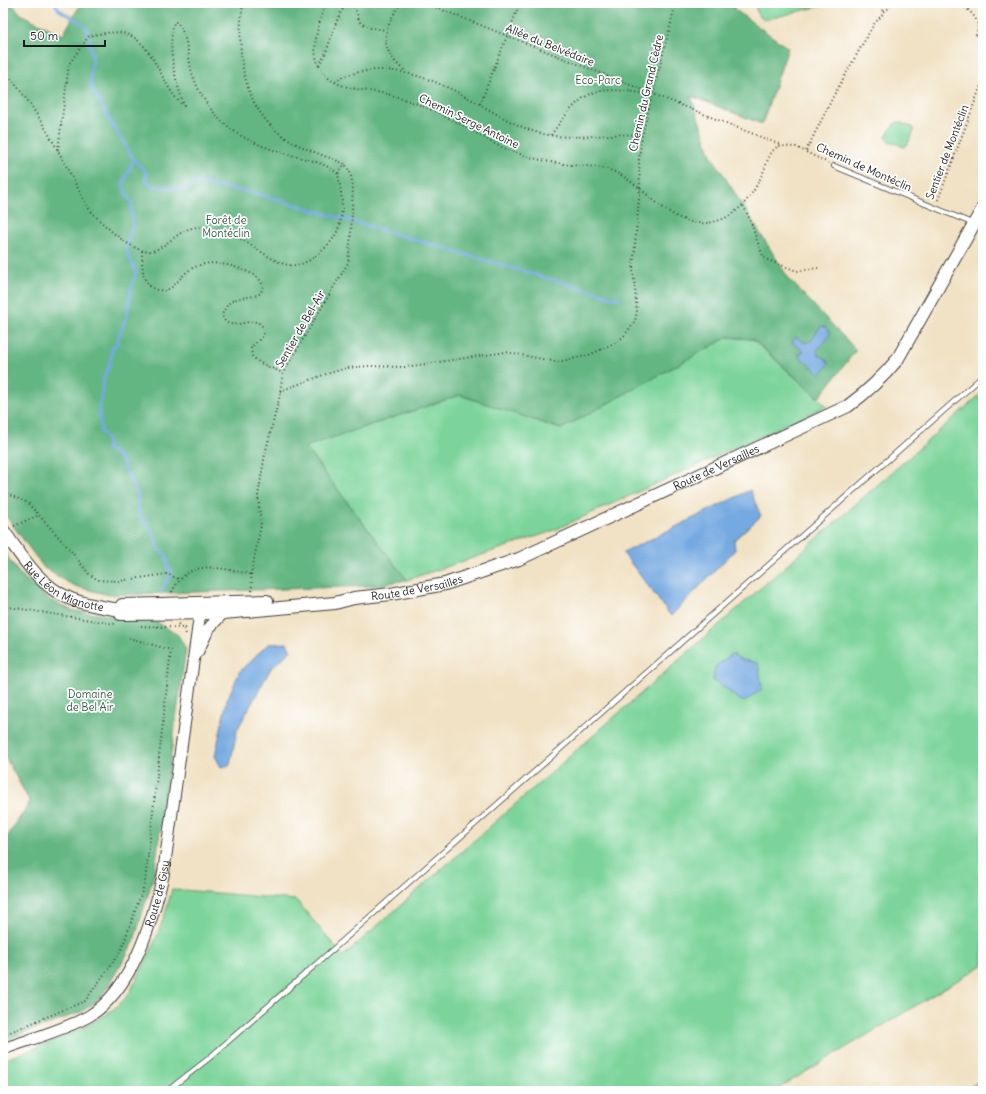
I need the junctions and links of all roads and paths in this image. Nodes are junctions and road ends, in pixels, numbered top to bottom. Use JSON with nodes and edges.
{"nodes":[{"id":1,"x":243,"y":3,"type":"edge"},
{"id":2,"x":326,"y":3,"type":"edge"},
{"id":3,"x":346,"y":3,"type":"edge"},
{"id":4,"x":353,"y":3,"type":"edge"},
{"id":5,"x":401,"y":3,"type":"edge"},
{"id":6,"x":424,"y":3,"type":"edge"},
{"id":7,"x":520,"y":3,"type":"edge"},
{"id":8,"x":676,"y":3,"type":"edge"},
{"id":9,"x":879,"y":3,"type":"edge"},
{"id":10,"x":893,"y":3,"type":"edge"},
{"id":11,"x":958,"y":3,"type":"edge"},
{"id":12,"x":884,"y":12,"type":"junction"},
{"id":13,"x":983,"y":17,"type":"edge"},
{"id":14,"x":978,"y":25,"type":"junction"},
{"id":15,"x":386,"y":30,"type":"junction"},
{"id":16,"x":507,"y":36,"type":"junction"},
{"id":17,"x":976,"y":36,"type":"dead end"},
{"id":18,"x":319,"y":66,"type":"junction"},
{"id":19,"x":3,"y":69,"type":"edge"},
{"id":20,"x":406,"y":72,"type":"junction"},
{"id":21,"x":983,"y":80,"type":"edge"},
{"id":22,"x":335,"y":81,"type":"junction"},
{"id":23,"x":653,"y":95,"type":"junction"},
{"id":24,"x":480,"y":104,"type":"junction"},
{"id":25,"x":551,"y":135,"type":"junction"},
{"id":26,"x":642,"y":135,"type":"junction"},
{"id":27,"x":782,"y":145,"type":"junction"},
{"id":28,"x":58,"y":150,"type":"junction"},
{"id":29,"x":806,"y":152,"type":"junction"},
{"id":30,"x":345,"y":164,"type":"junction"},
{"id":31,"x":834,"y":166,"type":"joint"},
{"id":32,"x":338,"y":174,"type":"junction"},
{"id":33,"x":640,"y":188,"type":"junction"},
{"id":34,"x":743,"y":206,"type":"junction"},
{"id":35,"x":935,"y":208,"type":"junction"},
{"id":36,"x":983,"y":208,"type":"edge"},
{"id":37,"x":974,"y":224,"type":"junction"},
{"id":38,"x":142,"y":251,"type":"junction"},
{"id":39,"x":818,"y":268,"type":"dead end"},
{"id":40,"x":283,"y":373,"type":"junction"},
{"id":41,"x":983,"y":376,"type":"edge"},
{"id":42,"x":280,"y":391,"type":"junction"},
{"id":43,"x":3,"y":492,"type":"edge"},
{"id":44,"x":39,"y":515,"type":"junction"},
{"id":45,"x":3,"y":530,"type":"edge"},
{"id":46,"x":251,"y":574,"type":"junction"},
{"id":47,"x":179,"y":579,"type":"junction"},
{"id":48,"x":170,"y":598,"type":"dead end"},
{"id":49,"x":354,"y":598,"type":"junction"},
{"id":50,"x":252,"y":602,"type":"junction"},
{"id":51,"x":3,"y":606,"type":"edge"},
{"id":52,"x":201,"y":608,"type":"junction"},
{"id":53,"x":223,"y":613,"type":"junction"},
{"id":54,"x":176,"y":623,"type":"dead end"},
{"id":55,"x":119,"y":625,"type":"dead end"},
{"id":56,"x":135,"y":626,"type":"dead end"},
{"id":57,"x":183,"y":628,"type":"junction"},
{"id":58,"x":198,"y":628,"type":"junction"},
{"id":59,"x":129,"y":638,"type":"dead end"},
{"id":60,"x":188,"y":640,"type":"dead end"},
{"id":61,"x":194,"y":661,"type":"junction"},
{"id":62,"x":3,"y":1035,"type":"edge"},
{"id":63,"x":3,"y":1049,"type":"edge"},
{"id":64,"x":167,"y":1091,"type":"edge"}],
"edges":[{"from":1,"to":30,"type":"path"},
{"from":2,"to":18,"type":"path"},
{"from":3,"to":18,"type":"path"},
{"from":4,"to":15,"type":"path"},
{"from":5,"to":15,"type":"path"},
{"from":6,"to":16,"type":"path","name":"Allée du Belvédaire"},
{"from":7,"to":16,"type":"path"},
{"from":8,"to":23,"type":"path","name":"Chemin du Grand Cèdre"},
{"from":9,"to":12,"type":"path"},
{"from":10,"to":12,"type":"path","name":"Chemin de Montéclin"},
{"from":11,"to":14,"type":"path"},
{"from":12,"to":29,"type":"path","name":"Chemin de Montéclin"},
{"from":13,"to":14,"type":"path"},
{"from":14,"to":17,"type":"path"},
{"from":15,"to":20,"type":"path"},
{"from":16,"to":23,"type":"path","name":"Allée du Belvédaire"},
{"from":16,"to":24,"type":"path"},
{"from":18,"to":22,"type":"path","name":"Chemin Serge Antoine"},
{"from":19,"to":28,"type":"path"},
{"from":20,"to":22,"type":"path"},
{"from":20,"to":24,"type":"path"},
{"from":21,"to":35,"type":"path","name":"Sentier de Montéclin"},
{"from":22,"to":33,"type":"path","name":"Chemin Serge Antoine"},
{"from":23,"to":25,"type":"path"},
{"from":23,"to":26,"type":"path","name":"Chemin du Grand Cèdre"},
{"from":23,"to":27,"type":"path","name":"Allée du Belvédaire"},
{"from":24,"to":25,"type":"path"},
{"from":25,"to":26,"type":"path"},
{"from":26,"to":33,"type":"path","name":"Chemin du Grand Cèdre"},
{"from":27,"to":29,"type":"path","name":"Allée du Belvédaire"},
{"from":27,"to":34,"type":"path"},
{"from":28,"to":32,"type":"path"},
{"from":28,"to":38,"type":"path"},
{"from":29,"to":31,"type":"path","name":"Chemin de Montéclin"},
{"from":30,"to":32,"type":"path"},
{"from":30,"to":40,"type":"path","name":"Sentier de Bel-Air"},
{"from":31,"to":35,"type":"lane","name":"Chemin de Montéclin"},
{"from":32,"to":38,"type":"path"},
{"from":33,"to":34,"type":"path","name":"Chemin Serge Antoine"},
{"from":33,"to":42,"type":"path","name":"Chemin du Grand Cèdre"},
{"from":34,"to":39,"type":"path"},
{"from":35,"to":37,"type":"lane","name":"Chemin de Montéclin"},
{"from":36,"to":37,"type":"main road","name":"Route de Versailles"},
{"from":37,"to":49,"type":"main road","name":"Route de Versailles"},
{"from":38,"to":40,"type":"path"},
{"from":40,"to":42,"type":"path","name":"Sentier de Bel-Air"},
{"from":41,"to":64,"type":"lane"},
{"from":42,"to":46,"type":"path","name":"Sentier de Bel-Air"},
{"from":43,"to":44,"type":"path"},
{"from":44,"to":45,"type":"path"},
{"from":44,"to":47,"type":"path"},
{"from":45,"to":52,"type":"main road","name":"Rue Léon Mignotte"},
{"from":46,"to":47,"type":"path"},
{"from":46,"to":50,"type":"path","name":"Sentier de Bel-Air"},
{"from":47,"to":48,"type":"path"},
{"from":49,"to":50,"type":"main road","name":"Route de Versailles"},
{"from":49,"to":53,"type":"main road","name":"Route de Versailles"},
{"from":50,"to":52,"type":"main road","name":"Route de Versailles"},
{"from":51,"to":55,"type":"path"},
{"from":52,"to":53,"type":"main road","name":"Route de Versailles"},
{"from":52,"to":58,"type":"street","name":"Route de Gisy"},
{"from":53,"to":61,"type":"street","name":"Route de Gisy"},
{"from":54,"to":57,"type":"path"},
{"from":56,"to":57,"type":"path"},
{"from":57,"to":58,"type":"path"},
{"from":57,"to":60,"type":"path"},
{"from":58,"to":61,"type":"street","name":"Route de Gisy"},
{"from":59,"to":62,"type":"path"},
{"from":61,"to":63,"type":"street","name":"Route de Gisy"}]}
